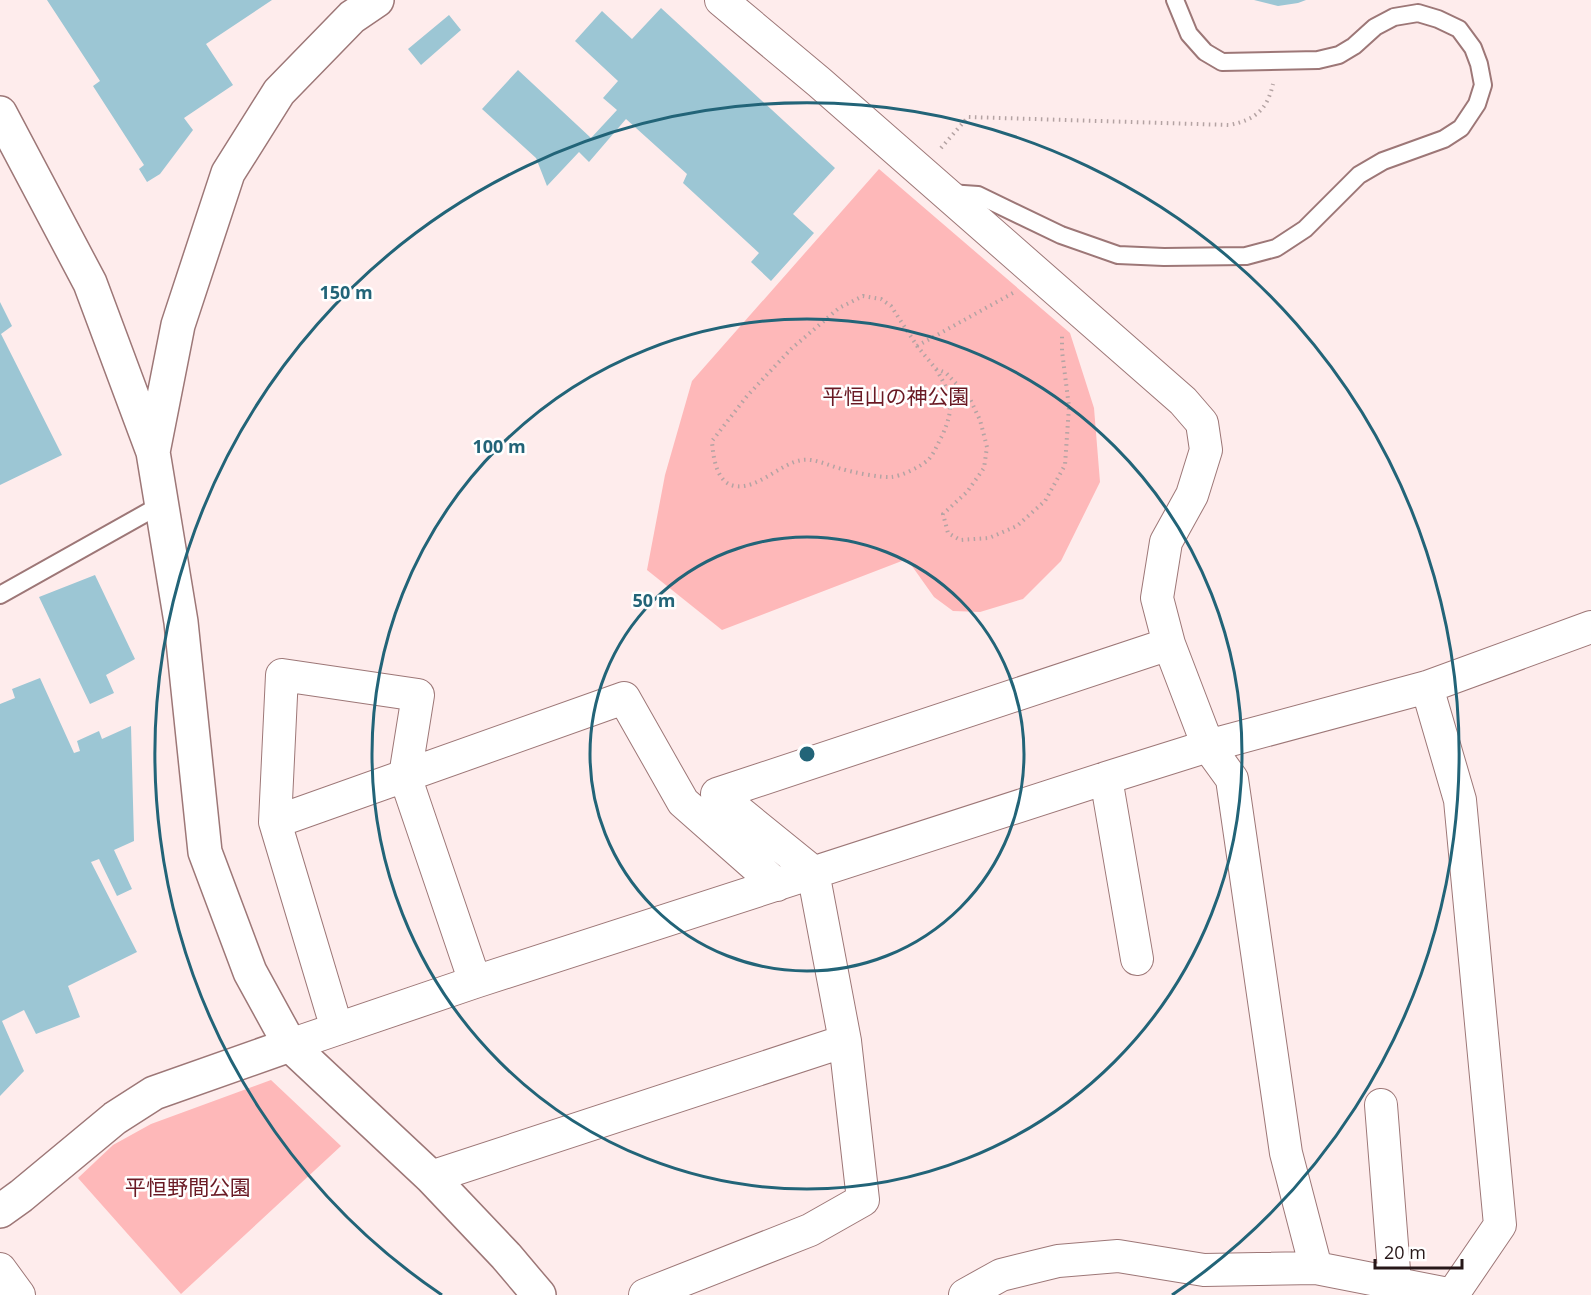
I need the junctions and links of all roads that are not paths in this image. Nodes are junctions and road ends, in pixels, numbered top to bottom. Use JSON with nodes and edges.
{"nodes":[{"id":1,"x":377,"y":0,"type":"edge"},
{"id":2,"x":721,"y":0,"type":"edge"},
{"id":3,"x":1175,"y":0,"type":"edge"},
{"id":4,"x":0,"y":113,"type":"edge"},
{"id":5,"x":945,"y":192,"type":"junction"},
{"id":6,"x":153,"y":452,"type":"junction"},
{"id":7,"x":162,"y":504,"type":"junction"},
{"id":8,"x":0,"y":595,"type":"edge"},
{"id":9,"x":1590,"y":632,"type":"edge"},
{"id":10,"x":1169,"y":644,"type":"junction"},
{"id":11,"x":1427,"y":687,"type":"junction"},
{"id":12,"x":1208,"y":746,"type":"junction"},
{"id":13,"x":405,"y":776,"type":"junction"},
{"id":14,"x":1106,"y":778,"type":"junction"},
{"id":15,"x":275,"y":822,"type":"junction"},
{"id":16,"x":813,"y":872,"type":"junction"},
{"id":17,"x":777,"y":885,"type":"junction"},
{"id":18,"x":1137,"y":959,"type":"dead end"},
{"id":19,"x":475,"y":982,"type":"junction"},
{"id":20,"x":337,"y":1029,"type":"junction"},
{"id":21,"x":845,"y":1041,"type":"junction"},
{"id":22,"x":290,"y":1045,"type":"junction"},
{"id":23,"x":1381,"y":1105,"type":"dead end"},
{"id":24,"x":430,"y":1177,"type":"junction"},
{"id":25,"x":0,"y":1211,"type":"edge"},
{"id":26,"x":1316,"y":1268,"type":"junction"},
{"id":27,"x":0,"y":1269,"type":"edge"},
{"id":28,"x":1395,"y":1283,"type":"junction"},
{"id":29,"x":1453,"y":1294,"type":"edge"},
{"id":30,"x":19,"y":1295,"type":"edge"},
{"id":31,"x":539,"y":1295,"type":"edge"},
{"id":32,"x":645,"y":1295,"type":"edge"},
{"id":33,"x":964,"y":1295,"type":"edge"}],
"edges":[{"from":1,"to":6,"type":"street"},
{"from":2,"to":5,"type":"street"},
{"from":3,"to":5,"type":"lane"},
{"from":4,"to":6,"type":"street"},
{"from":5,"to":10,"type":"street"},
{"from":6,"to":7,"type":"street"},
{"from":7,"to":8,"type":"lane"},
{"from":7,"to":22,"type":"street"},
{"from":9,"to":11,"type":"street"},
{"from":10,"to":12,"type":"street"},
{"from":10,"to":16,"type":"street"},
{"from":11,"to":12,"type":"street"},
{"from":11,"to":29,"type":"street"},
{"from":12,"to":14,"type":"street"},
{"from":12,"to":26,"type":"street"},
{"from":13,"to":15,"type":"street"},
{"from":13,"to":15,"type":"street"},
{"from":13,"to":17,"type":"street"},
{"from":13,"to":19,"type":"street"},
{"from":14,"to":16,"type":"street"},
{"from":14,"to":18,"type":"street"},
{"from":15,"to":20,"type":"street"},
{"from":16,"to":17,"type":"street"},
{"from":16,"to":21,"type":"street"},
{"from":17,"to":19,"type":"street"},
{"from":19,"to":20,"type":"street"},
{"from":20,"to":22,"type":"street"},
{"from":21,"to":24,"type":"street"},
{"from":21,"to":32,"type":"street"},
{"from":22,"to":24,"type":"street"},
{"from":22,"to":25,"type":"street"},
{"from":23,"to":28,"type":"street"},
{"from":24,"to":31,"type":"street"},
{"from":26,"to":28,"type":"street"},
{"from":26,"to":33,"type":"street"},
{"from":27,"to":30,"type":"street"},
{"from":28,"to":29,"type":"street"}]}
